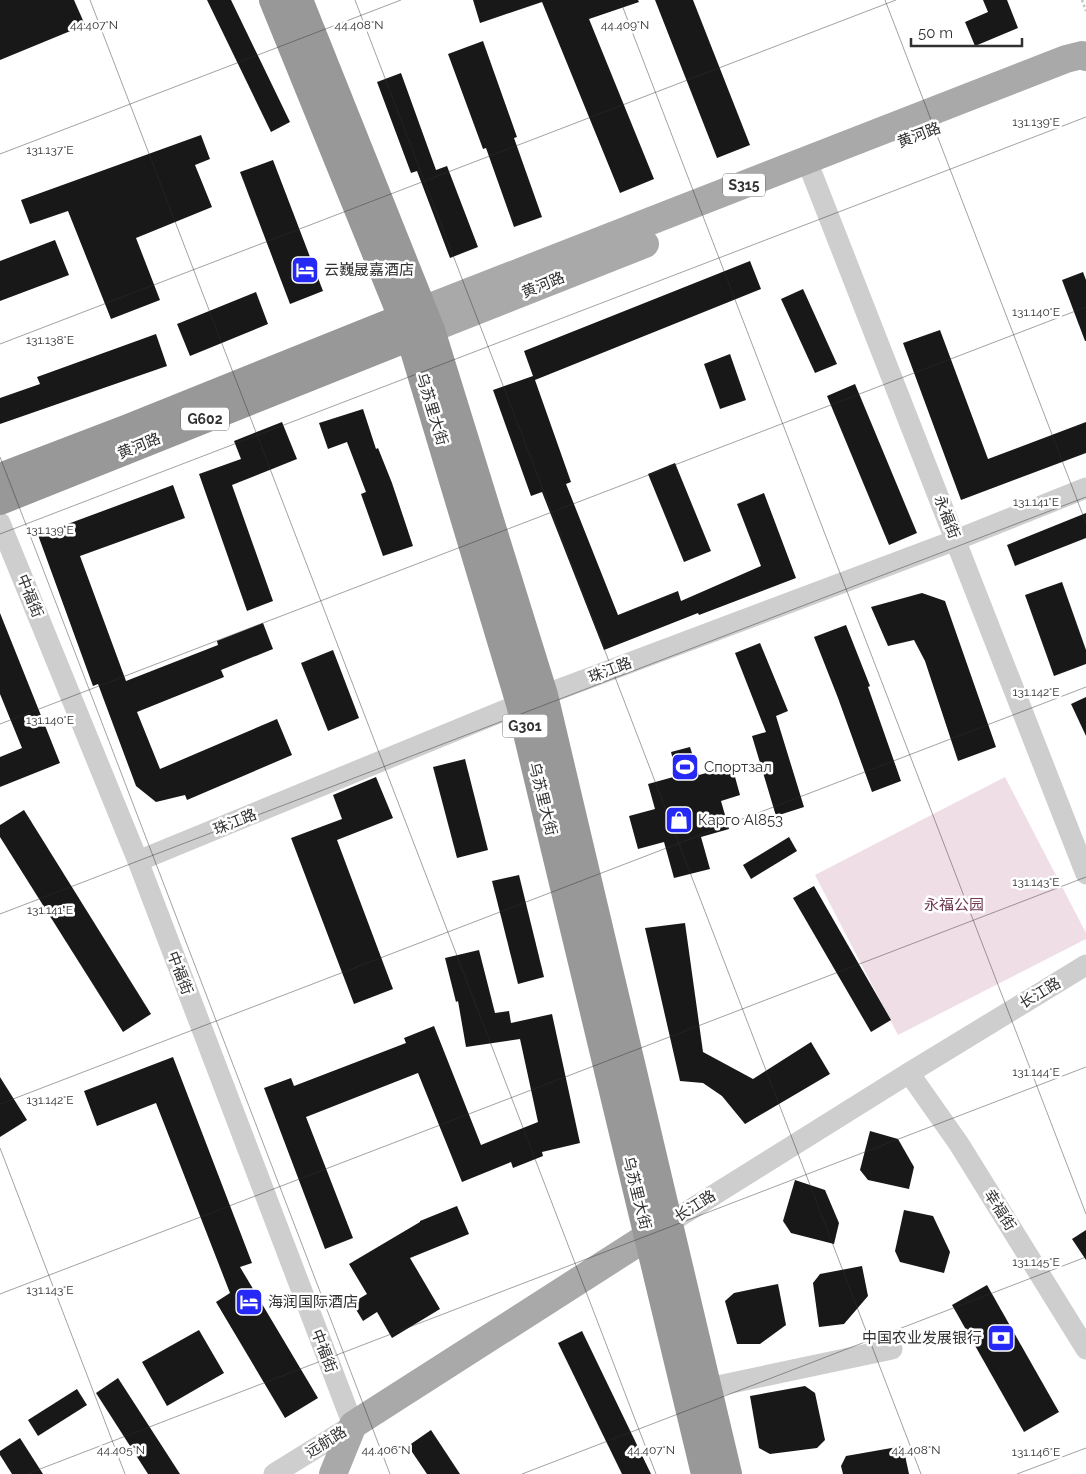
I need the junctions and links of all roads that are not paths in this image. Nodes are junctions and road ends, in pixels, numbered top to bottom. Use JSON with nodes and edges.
{"nodes":[{"id":1,"x":273,"y":0,"type":"edge"},
{"id":2,"x":299,"y":0,"type":"edge"},
{"id":3,"x":1086,"y":57,"type":"edge"},
{"id":4,"x":1086,"y":70,"type":"edge"},
{"id":5,"x":810,"y":168,"type":"junction"},
{"id":6,"x":416,"y":324,"type":"junction"},
{"id":7,"x":0,"y":477,"type":"edge"},
{"id":8,"x":1086,"y":488,"type":"edge"},
{"id":9,"x":0,"y":501,"type":"edge"},
{"id":10,"x":0,"y":523,"type":"edge"},
{"id":11,"x":956,"y":540,"type":"junction"},
{"id":12,"x":532,"y":699,"type":"junction"},
{"id":13,"x":138,"y":861,"type":"junction"},
{"id":14,"x":1086,"y":874,"type":"edge"},
{"id":15,"x":1086,"y":965,"type":"edge"},
{"id":16,"x":909,"y":1073,"type":"junction"},
{"id":17,"x":658,"y":1229,"type":"junction"},
{"id":18,"x":892,"y":1349,"type":"dead end"},
{"id":19,"x":1086,"y":1350,"type":"edge"},
{"id":20,"x":708,"y":1388,"type":"junction"},
{"id":21,"x":353,"y":1426,"type":"junction"},
{"id":22,"x":274,"y":1474,"type":"edge"},
{"id":23,"x":333,"y":1474,"type":"edge"},
{"id":24,"x":705,"y":1474,"type":"edge"},
{"id":25,"x":728,"y":1474,"type":"edge"}],
"edges":[{"from":1,"to":6,"type":"highway","name":"乌苏里大街","number":"G301"},
{"from":2,"to":6,"type":"highway","name":"乌苏里大街","number":"G301"},
{"from":3,"to":5,"type":"main road","name":"黄河路","number":"S315"},
{"from":4,"to":5,"type":"main road","name":"黄河路","number":"S315"},
{"from":5,"to":6,"type":"main road","name":"黄河路","number":"S315"},
{"from":5,"to":11,"type":"street","name":"永福街"},
{"from":6,"to":7,"type":"highway","name":"黄河路","number":"G602"},
{"from":6,"to":9,"type":"highway","name":"黄河路","number":"G602"},
{"from":6,"to":12,"type":"highway","name":"乌苏里大街","number":"G301"},
{"from":8,"to":11,"type":"street","name":"珠江路"},
{"from":10,"to":13,"type":"street","name":"中福街"},
{"from":11,"to":12,"type":"street","name":"珠江路"},
{"from":11,"to":14,"type":"street","name":"永福街"},
{"from":12,"to":13,"type":"street","name":"珠江路"},
{"from":12,"to":17,"type":"highway","name":"乌苏里大街","number":"G301"},
{"from":13,"to":21,"type":"street","name":"中福街"},
{"from":15,"to":16,"type":"street","name":"长江路"},
{"from":16,"to":17,"type":"street","name":"长江路"},
{"from":16,"to":19,"type":"street","name":"幸福街"},
{"from":17,"to":20,"type":"highway","name":"乌苏里大街","number":"G301"},
{"from":17,"to":21,"type":"main road","name":"长江路"},
{"from":17,"to":24,"type":"highway","name":"乌苏里大街","number":"G301"},
{"from":18,"to":20,"type":"street"},
{"from":20,"to":25,"type":"highway","name":"乌苏里大街","number":"G301"},
{"from":21,"to":22,"type":"street","name":"远航路"},
{"from":21,"to":23,"type":"main road"}]}
